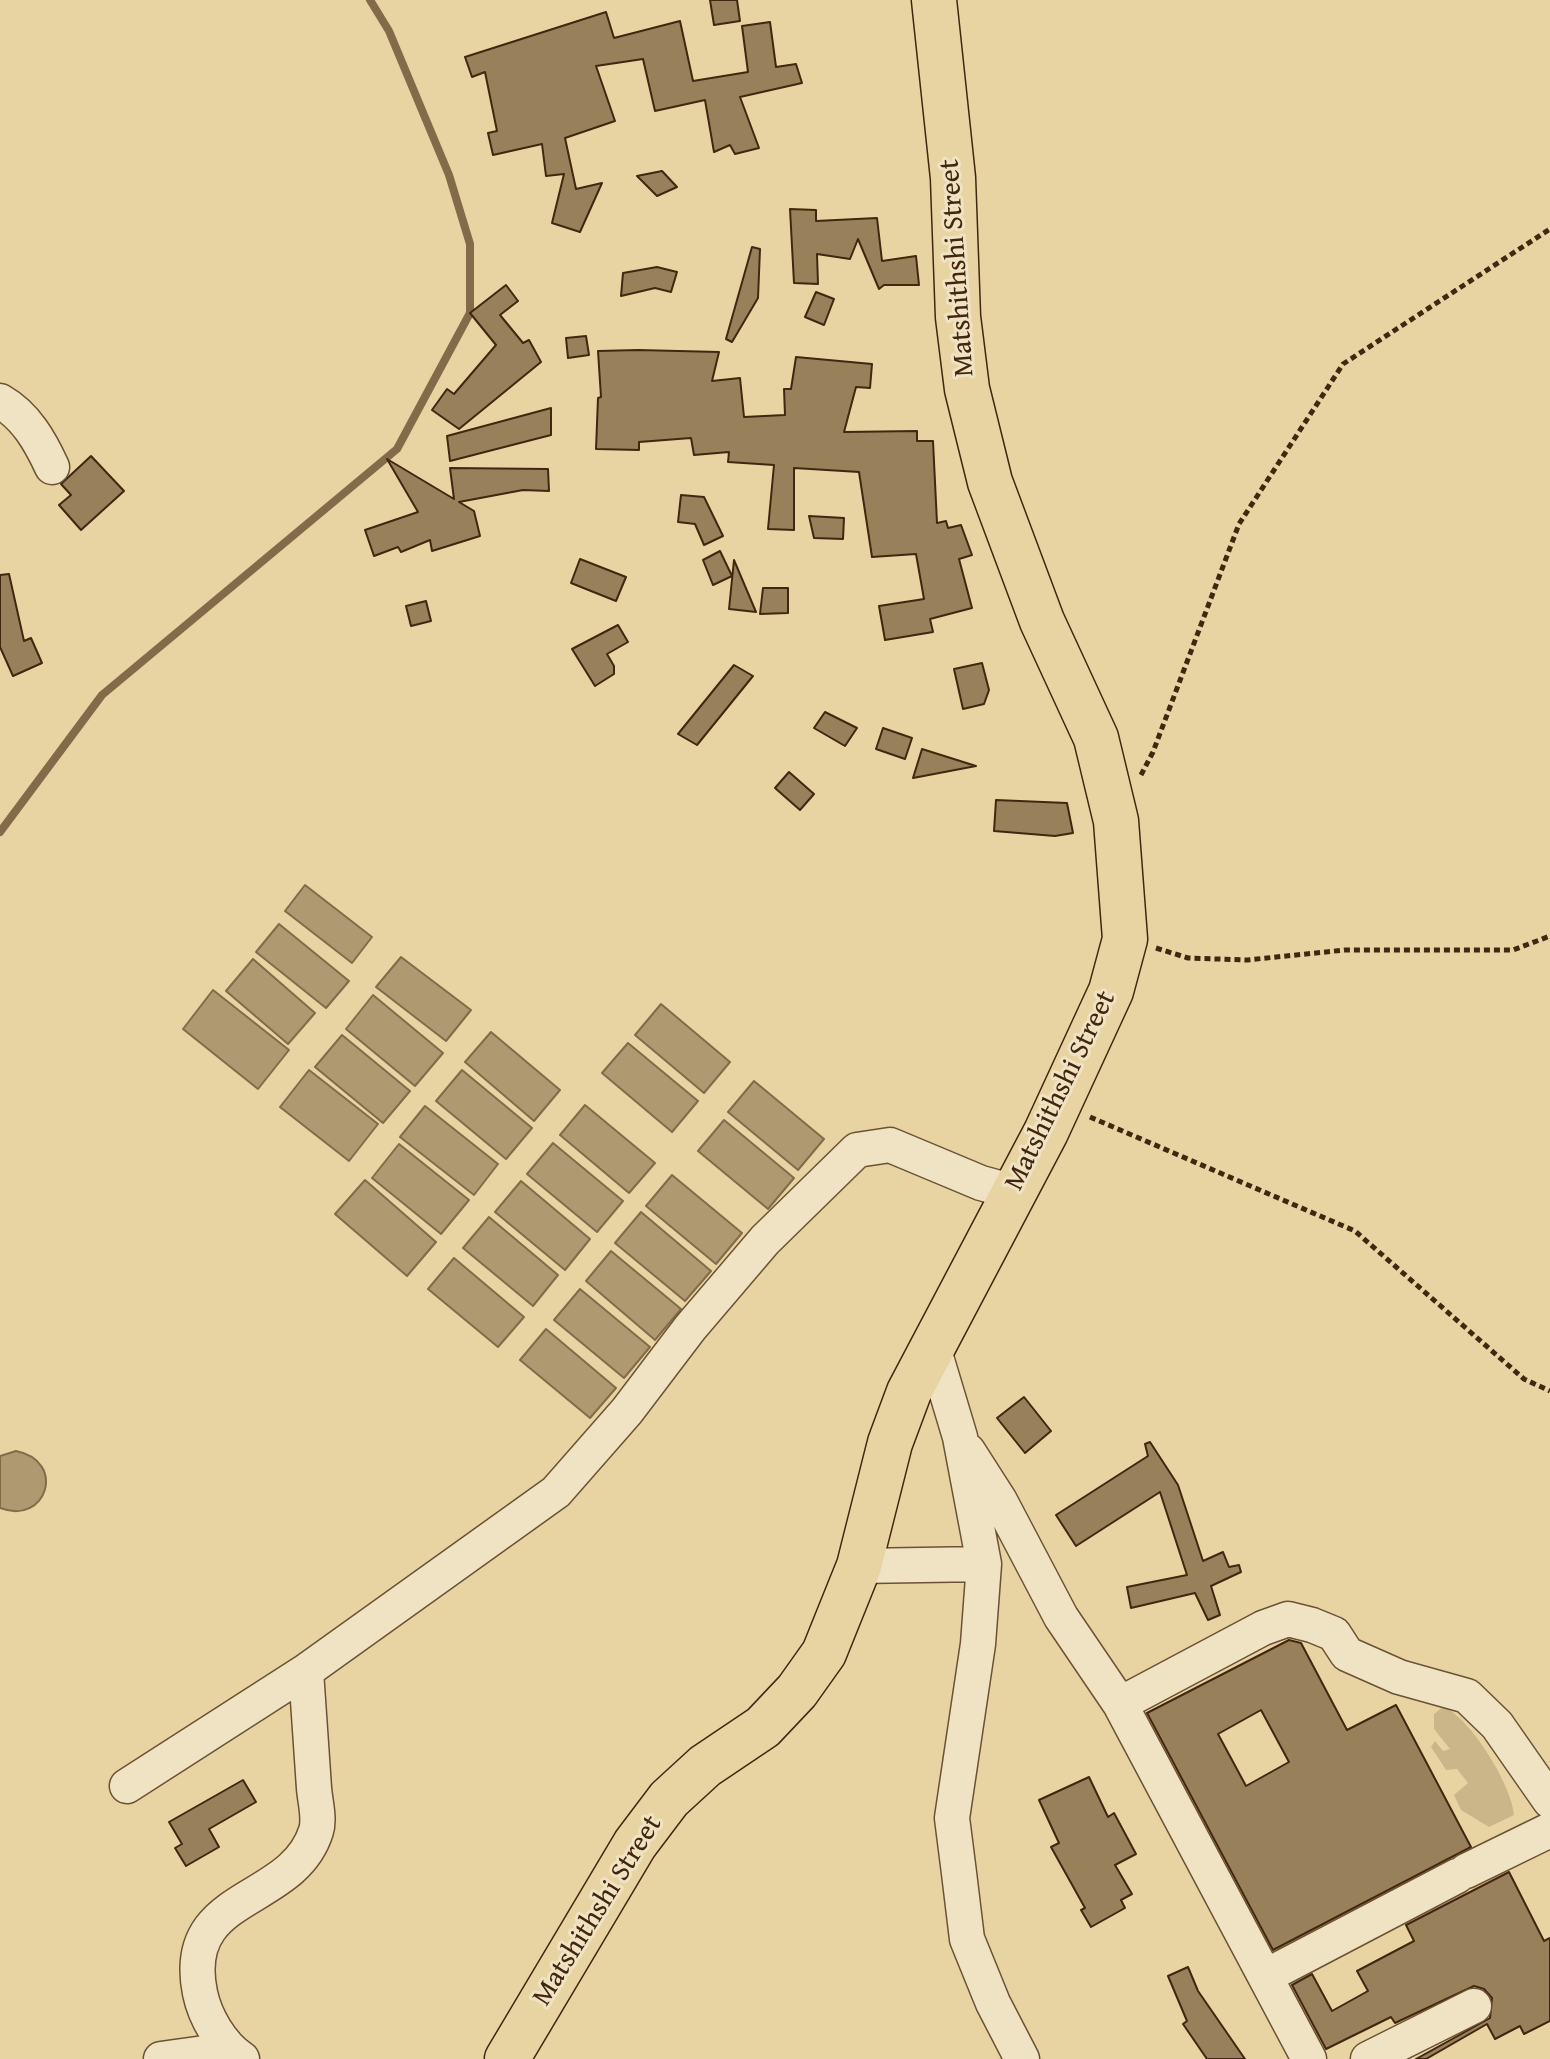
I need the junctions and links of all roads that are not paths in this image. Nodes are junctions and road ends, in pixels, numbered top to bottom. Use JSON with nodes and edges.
{"nodes":[{"id":1,"x":934,"y":0,"type":"edge"},
{"id":2,"x":0,"y":401,"type":"edge"},
{"id":3,"x":52,"y":467,"type":"dead end"},
{"id":4,"x":1014,"y":1192,"type":"junction"},
{"id":5,"x":933,"y":1347,"type":"junction"},
{"id":6,"x":960,"y":1437,"type":"junction"},
{"id":7,"x":984,"y":1564,"type":"junction"},
{"id":8,"x":859,"y":1566,"type":"junction"},
{"id":9,"x":306,"y":1671,"type":"junction"},
{"id":10,"x":1120,"y":1704,"type":"junction"},
{"id":11,"x":127,"y":1786,"type":"dead end"},
{"id":12,"x":1550,"y":1801,"type":"edge"},
{"id":13,"x":1550,"y":1830,"type":"edge"},
{"id":14,"x":1266,"y":1976,"type":"junction"},
{"id":15,"x":1474,"y":2006,"type":"dead end"},
{"id":16,"x":238,"y":2057,"type":"edge"},
{"id":17,"x":161,"y":2059,"type":"edge"},
{"id":18,"x":507,"y":2059,"type":"edge"},
{"id":19,"x":1022,"y":2059,"type":"edge"},
{"id":20,"x":1309,"y":2059,"type":"edge"},
{"id":21,"x":1368,"y":2059,"type":"edge"}],
"edges":[{"from":1,"to":4,"type":"main road","name":"Matshithshi Street"},
{"from":2,"to":3,"type":"lane"},
{"from":4,"to":5,"type":"main road","name":"Matshithshi Street"},
{"from":4,"to":9,"type":"lane"},
{"from":5,"to":6,"type":"lane"},
{"from":5,"to":8,"type":"main road","name":"Matshithshi Street"},
{"from":6,"to":7,"type":"lane"},
{"from":6,"to":10,"type":"lane"},
{"from":7,"to":8,"type":"lane"},
{"from":7,"to":19,"type":"lane"},
{"from":8,"to":18,"type":"main road","name":"Matshithshi Street"},
{"from":9,"to":11,"type":"lane"},
{"from":9,"to":16,"type":"lane"},
{"from":10,"to":12,"type":"lane"},
{"from":10,"to":14,"type":"lane"},
{"from":13,"to":14,"type":"lane"},
{"from":14,"to":20,"type":"lane"},
{"from":15,"to":21,"type":"lane"},
{"from":16,"to":17,"type":"lane"}]}
